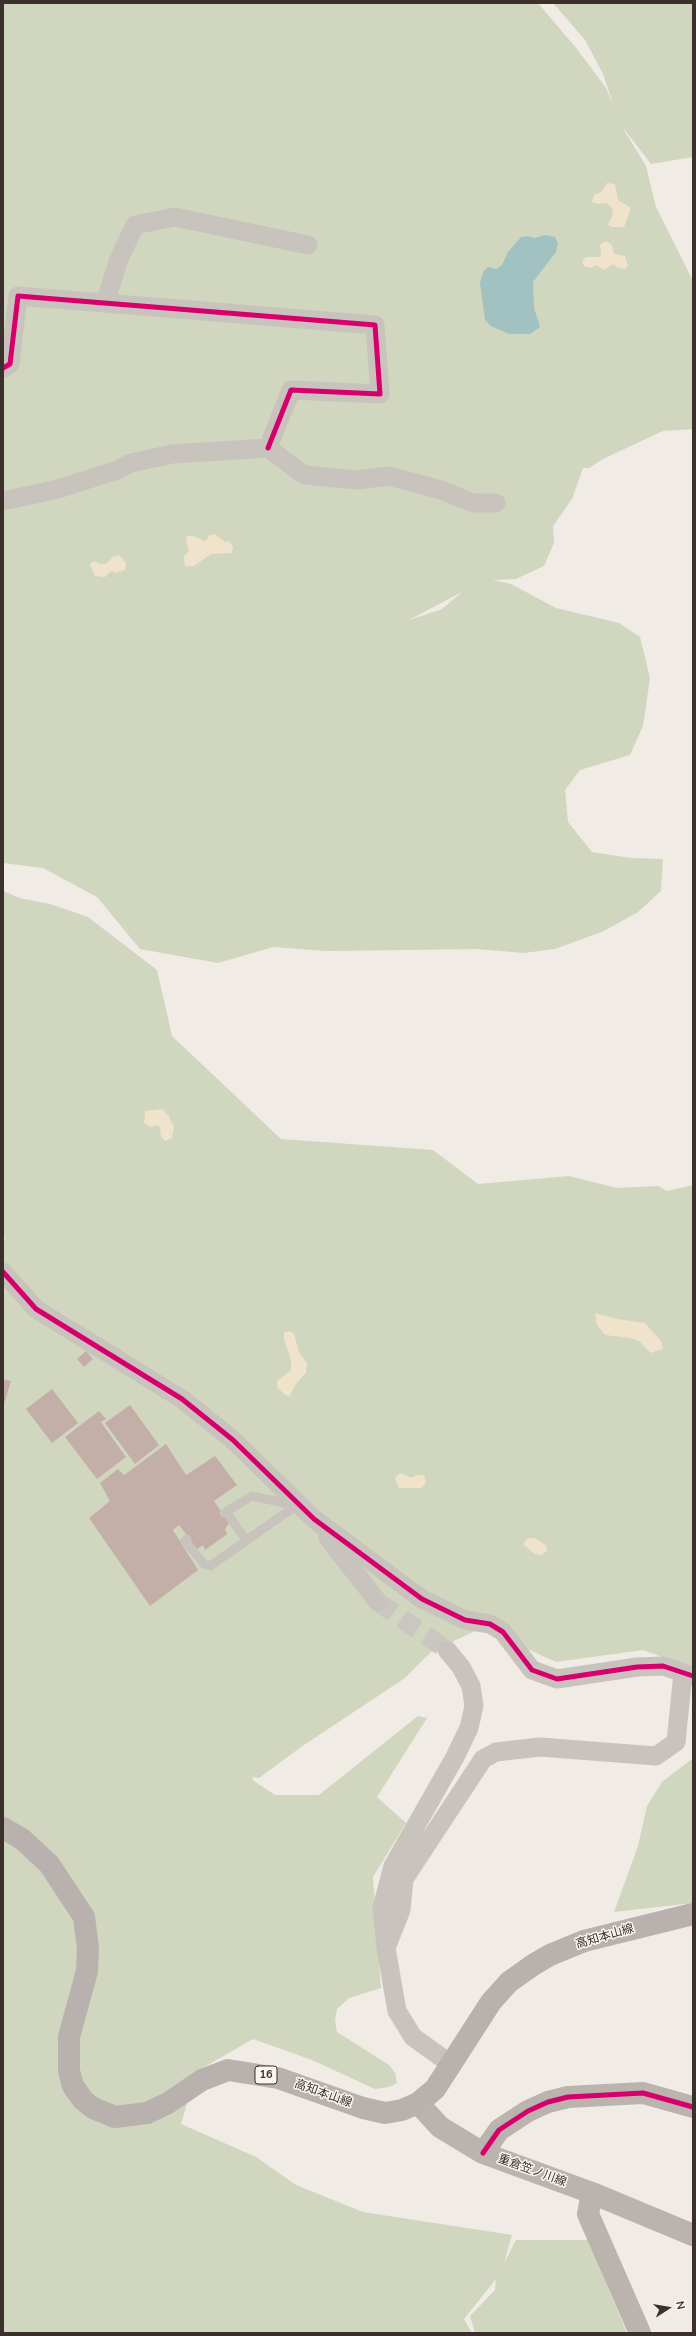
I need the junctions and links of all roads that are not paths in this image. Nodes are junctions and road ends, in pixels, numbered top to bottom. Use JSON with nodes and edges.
{"nodes":[{"id":1,"x":308,"y":245,"type":"dead end"},
{"id":2,"x":105,"y":303,"type":"junction"},
{"id":3,"x":3,"y":368,"type":"edge"},
{"id":4,"x":268,"y":448,"type":"junction"},
{"id":5,"x":3,"y":501,"type":"edge"},
{"id":6,"x":496,"y":503,"type":"dead end"},
{"id":7,"x":3,"y":1272,"type":"edge"},
{"id":8,"x":297,"y":1505,"type":"junction"},
{"id":9,"x":314,"y":1519,"type":"junction"},
{"id":10,"x":187,"y":1539,"type":"dead end"},
{"id":11,"x":246,"y":1540,"type":"junction"},
{"id":12,"x":378,"y":1602,"type":"tunnel mouth"},
{"id":13,"x":447,"y":1650,"type":"tunnel mouth"},
{"id":14,"x":688,"y":1674,"type":"edge"},
{"id":15,"x":3,"y":1828,"type":"edge"},
{"id":16,"x":693,"y":1914,"type":"edge"},
{"id":17,"x":386,"y":1948,"type":"junction"},
{"id":18,"x":452,"y":2066,"type":"junction"},
{"id":19,"x":418,"y":2103,"type":"junction"},
{"id":20,"x":693,"y":2107,"type":"edge"},
{"id":21,"x":483,"y":2153,"type":"junction"},
{"id":22,"x":592,"y":2193,"type":"junction"},
{"id":23,"x":693,"y":2235,"type":"edge"},
{"id":24,"x":640,"y":2333,"type":"edge"}],
"edges":[{"from":1,"to":2,"type":"street"},
{"from":2,"to":3,"type":"street"},
{"from":2,"to":4,"type":"street"},
{"from":4,"to":5,"type":"street"},
{"from":4,"to":6,"type":"street"},
{"from":7,"to":8,"type":"street"},
{"from":8,"to":9,"type":"street"},
{"from":8,"to":11,"type":"lane"},
{"from":8,"to":11,"type":"lane"},
{"from":9,"to":12,"type":"street"},
{"from":9,"to":14,"type":"street"},
{"from":10,"to":11,"type":"lane"},
{"from":13,"to":17,"type":"street"},
{"from":14,"to":17,"type":"street"},
{"from":15,"to":19,"type":"main road","name":"高知本山線","number":"16"},
{"from":16,"to":18,"type":"main road","name":"高知本山線","number":"16"},
{"from":17,"to":18,"type":"street"},
{"from":18,"to":19,"type":"main road","name":"高知本山線","number":"16"},
{"from":19,"to":21,"type":"main road","name":"重倉笠ノ川線"},
{"from":20,"to":21,"type":"main road"},
{"from":21,"to":22,"type":"main road","name":"重倉笠ノ川線"},
{"from":22,"to":23,"type":"main road","name":"重倉笠ノ川線"},
{"from":22,"to":24,"type":"main road"}]}
